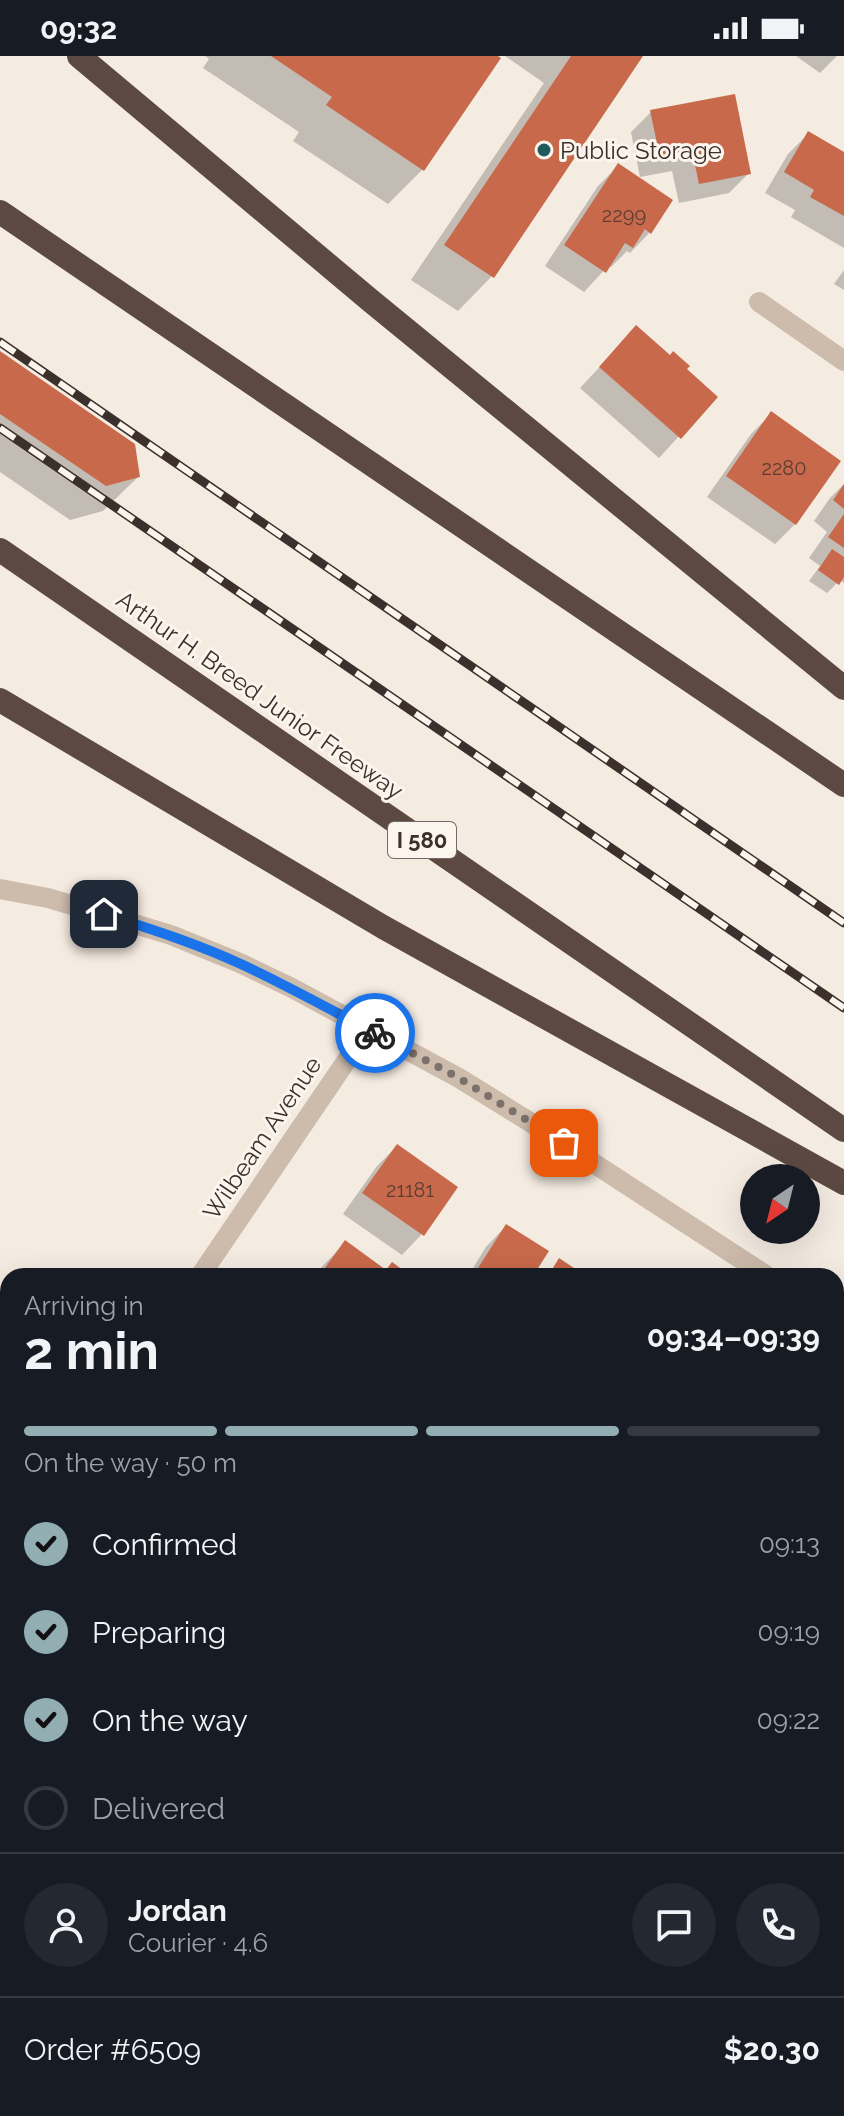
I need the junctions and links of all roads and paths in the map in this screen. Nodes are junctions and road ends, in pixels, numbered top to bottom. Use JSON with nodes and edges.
{"nodes":[{"id":1,"x":79,"y":56,"type":"edge"},
{"id":2,"x":0,"y":212,"type":"edge"},
{"id":3,"x":759,"y":302,"type":"dead end"},
{"id":4,"x":844,"y":361,"type":"edge"},
{"id":5,"x":0,"y":550,"type":"edge"},
{"id":6,"x":844,"y":688,"type":"edge"},
{"id":7,"x":0,"y":700,"type":"edge"},
{"id":8,"x":844,"y":785,"type":"edge"},
{"id":9,"x":0,"y":889,"type":"edge"},
{"id":10,"x":368,"y":1029,"type":"junction"},
{"id":11,"x":844,"y":1130,"type":"edge"},
{"id":12,"x":844,"y":1183,"type":"edge"},
{"id":13,"x":205,"y":1268,"type":"edge"},
{"id":14,"x":755,"y":1268,"type":"edge"}],
"edges":[{"from":1,"to":6,"type":"highway"},
{"from":2,"to":8,"type":"highway"},
{"from":3,"to":4,"type":"street"},
{"from":5,"to":11,"type":"highway","name":"Arthur H. Breed Junior Freeway","number":"I 580"},
{"from":7,"to":12,"type":"highway"},
{"from":9,"to":10,"type":"street"},
{"from":10,"to":13,"type":"street","name":"Wilbeam Avenue"},
{"from":10,"to":14,"type":"street"}]}
